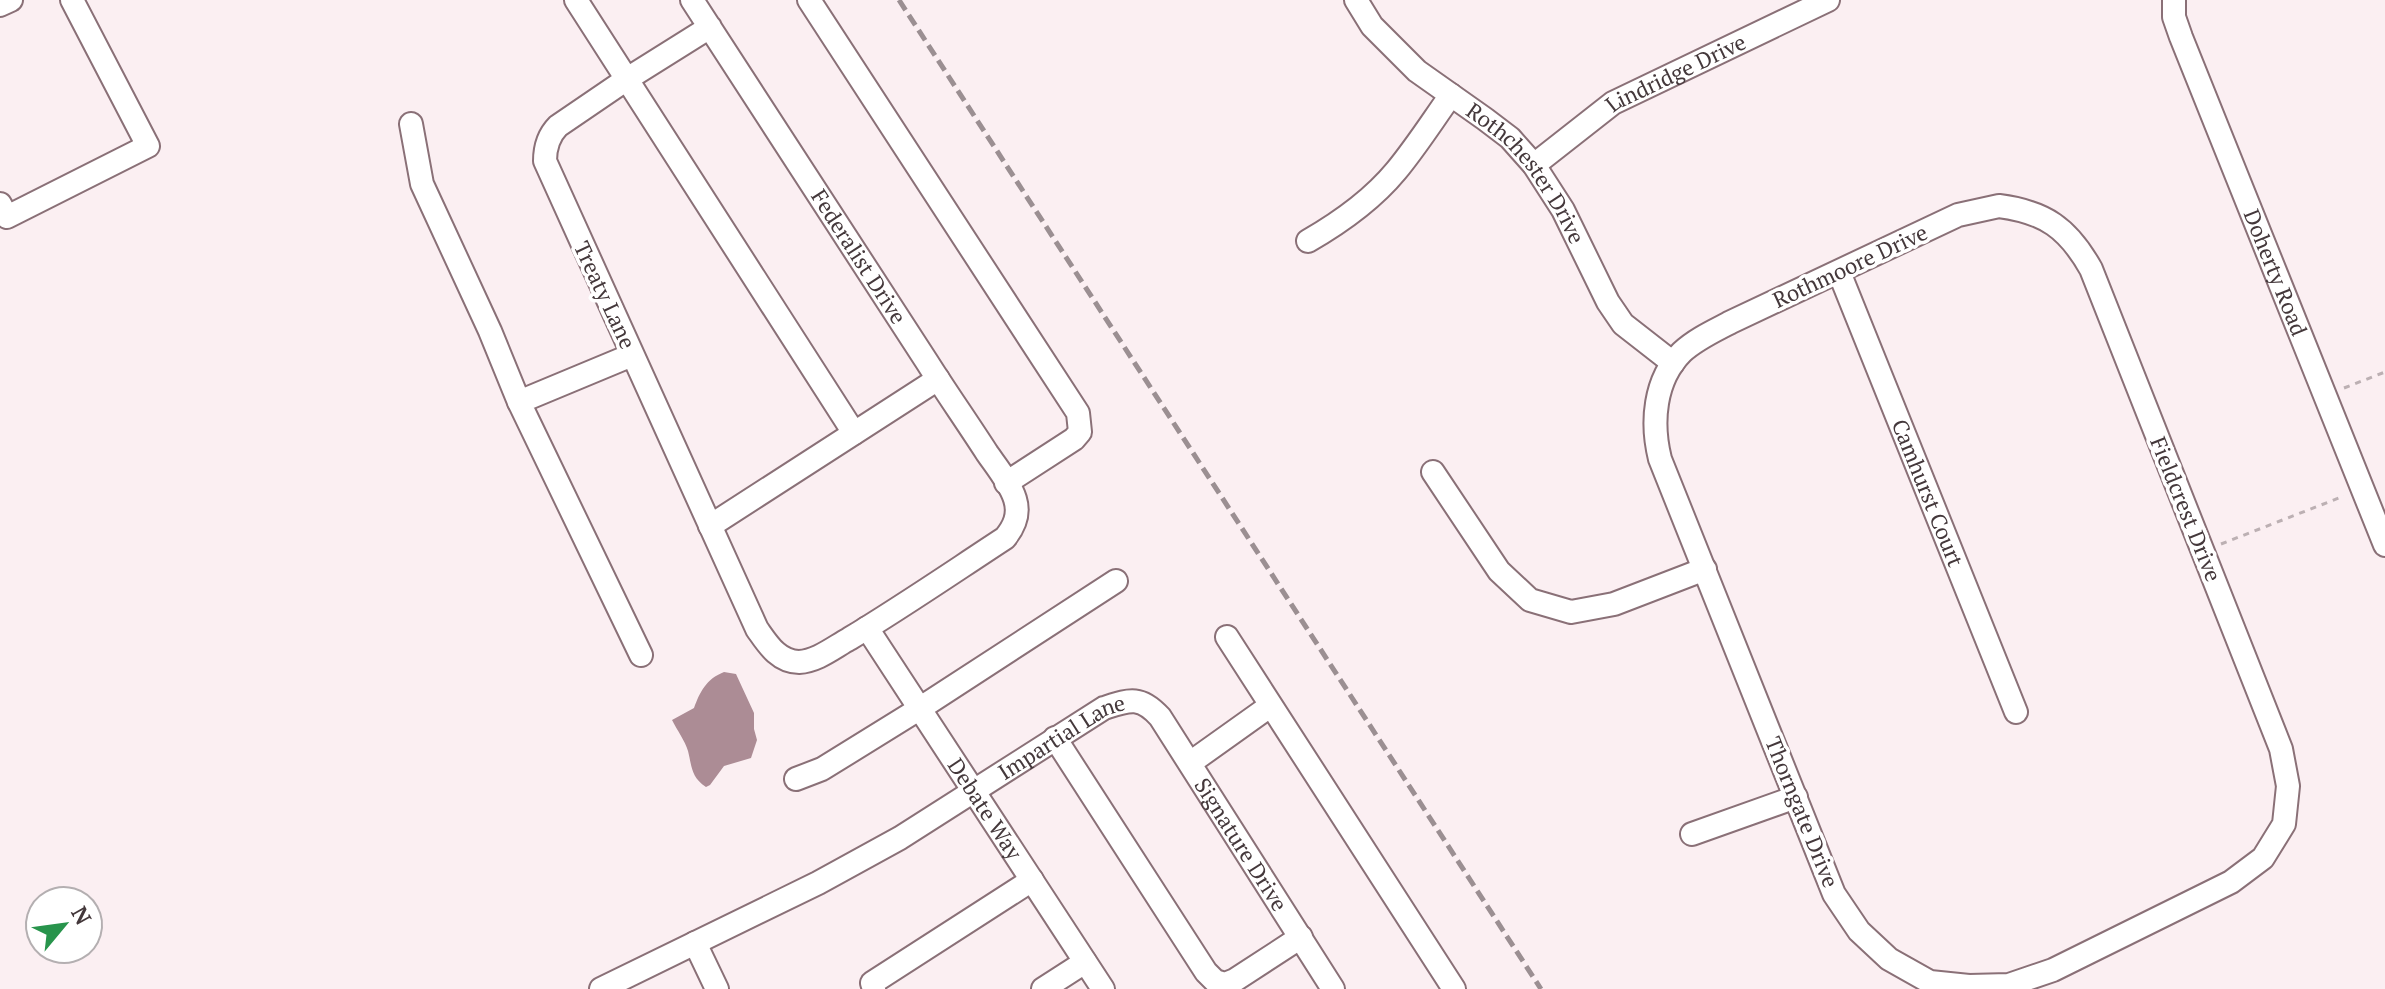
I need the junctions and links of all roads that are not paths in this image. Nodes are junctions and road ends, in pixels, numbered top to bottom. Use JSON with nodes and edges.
{"nodes":[{"id":1,"x":11,"y":0,"type":"edge"},
{"id":2,"x":72,"y":0,"type":"edge"},
{"id":3,"x":576,"y":0,"type":"edge"},
{"id":4,"x":692,"y":0,"type":"edge"},
{"id":5,"x":809,"y":0,"type":"edge"},
{"id":6,"x":1356,"y":0,"type":"edge"},
{"id":7,"x":1828,"y":0,"type":"edge"},
{"id":8,"x":2174,"y":0,"type":"edge"},
{"id":9,"x":0,"y":5,"type":"edge"},
{"id":10,"x":710,"y":27,"type":"junction"},
{"id":11,"x":627,"y":79,"type":"junction"},
{"id":12,"x":1451,"y":95,"type":"junction"},
{"id":13,"x":411,"y":124,"type":"dead end"},
{"id":14,"x":1534,"y":165,"type":"junction"},
{"id":15,"x":0,"y":204,"type":"edge"},
{"id":16,"x":2039,"y":215,"type":"joint"},
{"id":17,"x":1308,"y":241,"type":"dead end"},
{"id":18,"x":1839,"y":272,"type":"junction"},
{"id":19,"x":632,"y":355,"type":"junction"},
{"id":20,"x":1673,"y":363,"type":"junction"},
{"id":21,"x":938,"y":379,"type":"junction"},
{"id":22,"x":519,"y":402,"type":"junction"},
{"id":23,"x":854,"y":433,"type":"junction"},
{"id":24,"x":1433,"y":472,"type":"dead end"},
{"id":25,"x":1006,"y":483,"type":"junction"},
{"id":26,"x":710,"y":526,"type":"junction"},
{"id":27,"x":2385,"y":545,"type":"edge"},
{"id":28,"x":1705,"y":569,"type":"junction"},
{"id":29,"x":1116,"y":581,"type":"dead end"},
{"id":30,"x":867,"y":628,"type":"junction"},
{"id":31,"x":1227,"y":637,"type":"dead end"},
{"id":32,"x":641,"y":655,"type":"dead end"},
{"id":33,"x":1144,"y":703,"type":"joint"},
{"id":34,"x":1270,"y":706,"type":"junction"},
{"id":35,"x":919,"y":709,"type":"junction"},
{"id":36,"x":2016,"y":712,"type":"dead end"},
{"id":37,"x":1055,"y":738,"type":"junction"},
{"id":38,"x":1190,"y":763,"type":"junction"},
{"id":39,"x":796,"y":779,"type":"dead end"},
{"id":40,"x":973,"y":793,"type":"junction"},
{"id":41,"x":1796,"y":797,"type":"junction"},
{"id":42,"x":2284,"y":824,"type":"joint"},
{"id":43,"x":1692,"y":834,"type":"dead end"},
{"id":44,"x":1032,"y":880,"type":"junction"},
{"id":45,"x":1301,"y":937,"type":"junction"},
{"id":46,"x":695,"y":943,"type":"junction"},
{"id":47,"x":1085,"y":962,"type":"junction"},
{"id":48,"x":1214,"y":985,"type":"edge"},
{"id":49,"x":873,"y":986,"type":"edge"},
{"id":50,"x":601,"y":989,"type":"edge"},
{"id":51,"x":717,"y":989,"type":"edge"},
{"id":52,"x":1043,"y":989,"type":"edge"},
{"id":53,"x":1103,"y":989,"type":"edge"},
{"id":54,"x":1333,"y":989,"type":"edge"},
{"id":55,"x":1454,"y":989,"type":"edge"}],
"edges":[{"from":1,"to":9,"type":"street"},
{"from":2,"to":15,"type":"street"},
{"from":3,"to":11,"type":"street"},
{"from":4,"to":10,"type":"street","name":"Federalist Drive"},
{"from":5,"to":25,"type":"street"},
{"from":6,"to":12,"type":"street","name":"Rothchester Drive"},
{"from":7,"to":14,"type":"street","name":"Lindridge Drive"},
{"from":8,"to":27,"type":"street","name":"Doherty Road"},
{"from":10,"to":11,"type":"street","name":"Treaty Lane"},
{"from":10,"to":21,"type":"street","name":"Federalist Drive"},
{"from":11,"to":19,"type":"street","name":"Treaty Lane"},
{"from":11,"to":23,"type":"street"},
{"from":12,"to":14,"type":"street","name":"Rothchester Drive"},
{"from":12,"to":17,"type":"street"},
{"from":13,"to":22,"type":"street"},
{"from":14,"to":20,"type":"street","name":"Rothchester Drive"},
{"from":16,"to":18,"type":"street","name":"Rothmoore Drive"},
{"from":16,"to":42,"type":"street","name":"Fieldcrest Drive"},
{"from":18,"to":20,"type":"street","name":"Rothmoore Drive"},
{"from":18,"to":36,"type":"street","name":"Camhurst Court"},
{"from":19,"to":22,"type":"street"},
{"from":19,"to":26,"type":"street","name":"Treaty Lane"},
{"from":20,"to":28,"type":"street","name":"Thorngate Drive"},
{"from":21,"to":23,"type":"street"},
{"from":21,"to":25,"type":"street","name":"Federalist Drive"},
{"from":22,"to":32,"type":"street"},
{"from":23,"to":26,"type":"street"},
{"from":24,"to":28,"type":"street"},
{"from":25,"to":30,"type":"street","name":"Federalist Drive"},
{"from":26,"to":30,"type":"street","name":"Treaty Lane"},
{"from":28,"to":41,"type":"street","name":"Thorngate Drive"},
{"from":29,"to":35,"type":"street"},
{"from":30,"to":35,"type":"street","name":"Debate Way"},
{"from":31,"to":34,"type":"street"},
{"from":33,"to":37,"type":"street","name":"Impartial Lane"},
{"from":33,"to":38,"type":"street","name":"Signature Drive"},
{"from":34,"to":38,"type":"street"},
{"from":34,"to":55,"type":"street"},
{"from":35,"to":39,"type":"street"},
{"from":35,"to":40,"type":"street","name":"Debate Way"},
{"from":37,"to":40,"type":"street","name":"Impartial Lane"},
{"from":37,"to":48,"type":"street"},
{"from":38,"to":45,"type":"street","name":"Signature Drive"},
{"from":40,"to":44,"type":"street","name":"Debate Way"},
{"from":40,"to":46,"type":"street","name":"Impartial Lane"},
{"from":41,"to":42,"type":"street","name":"Thorngate Drive"},
{"from":41,"to":43,"type":"street"},
{"from":44,"to":47,"type":"street","name":"Debate Way"},
{"from":44,"to":49,"type":"street"},
{"from":45,"to":48,"type":"street"},
{"from":45,"to":54,"type":"street","name":"Signature Drive"},
{"from":46,"to":50,"type":"street","name":"Impartial Lane"},
{"from":46,"to":51,"type":"street"},
{"from":47,"to":52,"type":"street"},
{"from":47,"to":53,"type":"street","name":"Debate Way"}]}
